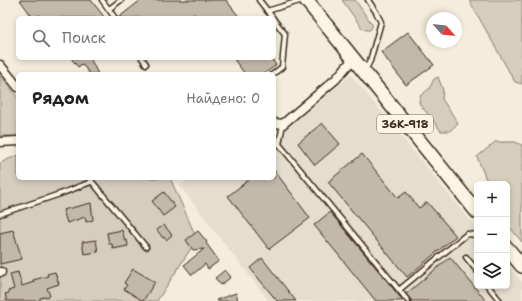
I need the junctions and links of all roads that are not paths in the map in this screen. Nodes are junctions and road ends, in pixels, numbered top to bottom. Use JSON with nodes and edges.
{"nodes":[{"id":1,"x":102,"y":0,"type":"edge"},
{"id":2,"x":121,"y":0,"type":"edge"},
{"id":3,"x":259,"y":0,"type":"edge"},
{"id":4,"x":304,"y":0,"type":"edge"},
{"id":5,"x":368,"y":0,"type":"edge"},
{"id":6,"x":109,"y":9,"type":"junction"},
{"id":7,"x":267,"y":11,"type":"junction"},
{"id":8,"x":114,"y":16,"type":"edge"},
{"id":9,"x":271,"y":16,"type":"edge"},
{"id":10,"x":276,"y":23,"type":"edge"},
{"id":11,"x":143,"y":60,"type":"edge"},
{"id":12,"x":353,"y":60,"type":"junction"},
{"id":13,"x":146,"y":64,"type":"dead end"},
{"id":14,"x":0,"y":66,"type":"edge"},
{"id":15,"x":276,"y":72,"type":"edge"},
{"id":16,"x":364,"y":73,"type":"junction"},
{"id":17,"x":16,"y":86,"type":"edge"},
{"id":18,"x":276,"y":123,"type":"edge"},
{"id":19,"x":283,"y":124,"type":"junction"},
{"id":20,"x":16,"y":141,"type":"edge"},
{"id":21,"x":0,"y":142,"type":"edge"},
{"id":22,"x":90,"y":180,"type":"edge"},
{"id":23,"x":474,"y":208,"type":"edge"},
{"id":24,"x":0,"y":214,"type":"edge"},
{"id":25,"x":474,"y":235,"type":"edge"},
{"id":26,"x":146,"y":247,"type":"dead end"},
{"id":27,"x":510,"y":252,"type":"edge"},
{"id":28,"x":466,"y":257,"type":"dead end"},
{"id":29,"x":522,"y":266,"type":"edge"},
{"id":30,"x":474,"y":267,"type":"edge"},
{"id":31,"x":490,"y":289,"type":"edge"},
{"id":32,"x":399,"y":290,"type":"junction"},
{"id":33,"x":408,"y":301,"type":"edge"},
{"id":34,"x":500,"y":301,"type":"edge"}],
"edges":[{"from":1,"to":6,"type":"lane"},
{"from":2,"to":6,"type":"lane"},
{"from":3,"to":7,"type":"lane"},
{"from":4,"to":7,"type":"lane"},
{"from":4,"to":12,"type":"main road","number":"36К-918"},
{"from":5,"to":16,"type":"lane"},
{"from":6,"to":8,"type":"lane"},
{"from":7,"to":9,"type":"lane"},
{"from":10,"to":15,"type":"lane"},
{"from":11,"to":13,"type":"lane"},
{"from":12,"to":16,"type":"main road","number":"36К-918"},
{"from":12,"to":19,"type":"street"},
{"from":14,"to":17,"type":"street"},
{"from":16,"to":23,"type":"main road","number":"36К-918"},
{"from":18,"to":19,"type":"street"},
{"from":19,"to":32,"type":"lane"},
{"from":20,"to":21,"type":"street"},
{"from":22,"to":24,"type":"lane"},
{"from":22,"to":26,"type":"lane"},
{"from":25,"to":32,"type":"lane"},
{"from":27,"to":29,"type":"main road"},
{"from":28,"to":30,"type":"lane"},
{"from":31,"to":34,"type":"lane"},
{"from":32,"to":33,"type":"lane"}]}
